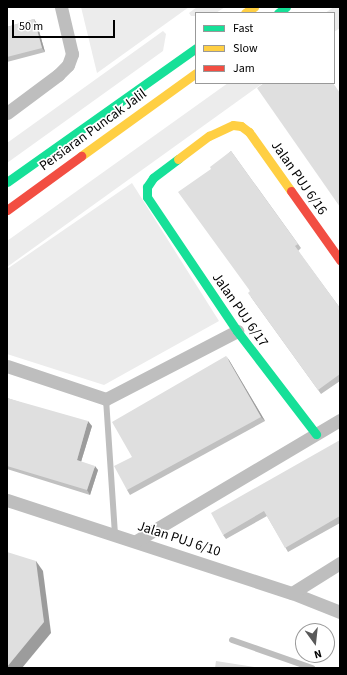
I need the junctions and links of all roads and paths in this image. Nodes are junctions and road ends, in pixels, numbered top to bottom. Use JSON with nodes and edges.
{"nodes":[{"id":1,"x":61,"y":7,"type":"edge"},
{"id":2,"x":195,"y":49,"type":"edge"},
{"id":3,"x":195,"y":74,"type":"edge"},
{"id":4,"x":7,"y":113,"type":"edge"},
{"id":5,"x":248,"y":132,"type":"joint"},
{"id":6,"x":7,"y":182,"type":"edge"},
{"id":7,"x":7,"y":210,"type":"edge"},
{"id":8,"x":340,"y":260,"type":"edge"},
{"id":9,"x":237,"y":332,"type":"junction"},
{"id":10,"x":7,"y":366,"type":"edge"},
{"id":11,"x":106,"y":399,"type":"junction"},
{"id":12,"x":340,"y":420,"type":"edge"},
{"id":13,"x":316,"y":434,"type":"junction"},
{"id":14,"x":7,"y":500,"type":"edge"},
{"id":15,"x":115,"y":535,"type":"junction"},
{"id":16,"x":136,"y":541,"type":"junction"},
{"id":17,"x":340,"y":564,"type":"edge"},
{"id":18,"x":292,"y":593,"type":"junction"},
{"id":19,"x":340,"y":612,"type":"edge"},
{"id":20,"x":232,"y":640,"type":"dead end"},
{"id":21,"x":312,"y":668,"type":"edge"}],
"edges":[{"from":1,"to":4,"type":"street"},
{"from":2,"to":6,"type":"street","name":"Persiaran Puncak Jalil"},
{"from":3,"to":7,"type":"street","name":"Persiaran Puncak Jalil"},
{"from":5,"to":8,"type":"street","name":"Jalan PUJ 6/16"},
{"from":5,"to":9,"type":"street","name":"Jalan PUJ 6/17"},
{"from":9,"to":11,"type":"street"},
{"from":9,"to":13,"type":"street","name":"Jalan PUJ 6/17"},
{"from":10,"to":11,"type":"street"},
{"from":11,"to":15,"type":"lane"},
{"from":12,"to":13,"type":"street"},
{"from":13,"to":16,"type":"street"},
{"from":14,"to":15,"type":"street","name":"Jalan PUJ 6/10"},
{"from":15,"to":16,"type":"street","name":"Jalan PUJ 6/10"},
{"from":16,"to":18,"type":"street","name":"Jalan PUJ 6/10"},
{"from":17,"to":18,"type":"street"},
{"from":18,"to":19,"type":"street","name":"Jalan PUJ 6/10"},
{"from":20,"to":21,"type":"lane"}]}
